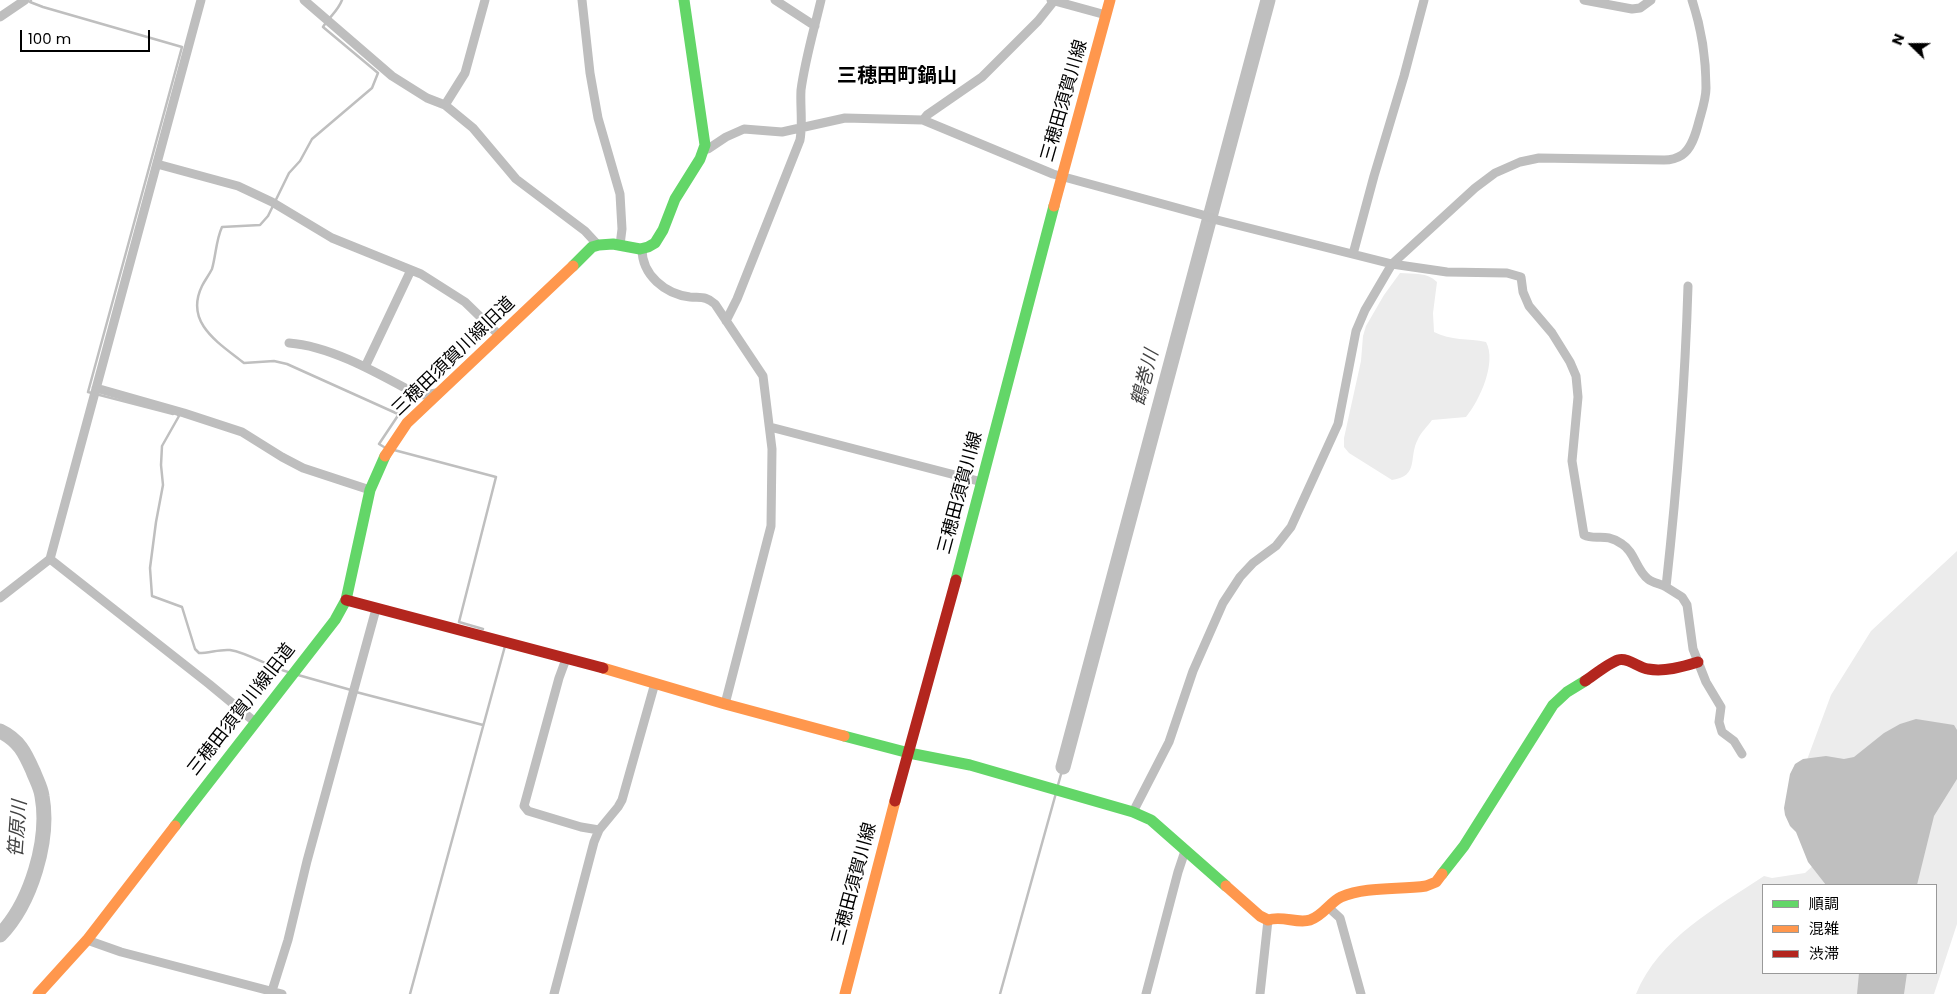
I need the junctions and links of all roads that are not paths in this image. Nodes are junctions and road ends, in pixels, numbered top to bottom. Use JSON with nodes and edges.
{"nodes":[{"id":1,"x":25,"y":0,"type":"edge"},
{"id":2,"x":200,"y":0,"type":"edge"},
{"id":3,"x":304,"y":0,"type":"edge"},
{"id":4,"x":485,"y":0,"type":"edge"},
{"id":5,"x":582,"y":0,"type":"edge"},
{"id":6,"x":684,"y":0,"type":"edge"},
{"id":7,"x":775,"y":0,"type":"edge"},
{"id":8,"x":822,"y":0,"type":"edge"},
{"id":9,"x":1110,"y":0,"type":"edge"},
{"id":10,"x":1424,"y":0,"type":"edge"},
{"id":11,"x":1584,"y":0,"type":"edge"},
{"id":12,"x":1651,"y":0,"type":"edge"},
{"id":13,"x":1692,"y":0,"type":"edge"},
{"id":14,"x":1052,"y":1,"type":"edge"},
{"id":15,"x":1106,"y":15,"type":"junction"},
{"id":16,"x":0,"y":17,"type":"edge"},
{"id":17,"x":815,"y":26,"type":"junction"},
{"id":18,"x":445,"y":105,"type":"junction"},
{"id":19,"x":923,"y":120,"type":"junction"},
{"id":20,"x":801,"y":127,"type":"junction"},
{"id":21,"x":704,"y":150,"type":"junction"},
{"id":22,"x":157,"y":164,"type":"junction"},
{"id":23,"x":1062,"y":176,"type":"junction"},
{"id":24,"x":597,"y":244,"type":"junction"},
{"id":25,"x":620,"y":245,"type":"junction"},
{"id":26,"x":642,"y":248,"type":"junction"},
{"id":27,"x":1353,"y":254,"type":"junction"},
{"id":28,"x":1392,"y":264,"type":"junction"},
{"id":29,"x":411,"y":270,"type":"junction"},
{"id":30,"x":1688,"y":286,"type":"dead end"},
{"id":31,"x":726,"y":321,"type":"junction"},
{"id":32,"x":500,"y":336,"type":"junction"},
{"id":33,"x":289,"y":343,"type":"dead end"},
{"id":34,"x":365,"y":367,"type":"junction"},
{"id":35,"x":96,"y":388,"type":"junction"},
{"id":36,"x":437,"y":393,"type":"junction"},
{"id":37,"x":770,"y":427,"type":"junction"},
{"id":38,"x":982,"y":482,"type":"junction"},
{"id":39,"x":370,"y":490,"type":"junction"},
{"id":40,"x":50,"y":559,"type":"junction"},
{"id":41,"x":1666,"y":587,"type":"junction"},
{"id":42,"x":0,"y":598,"type":"edge"},
{"id":43,"x":346,"y":600,"type":"junction"},
{"id":44,"x":376,"y":609,"type":"junction"},
{"id":45,"x":566,"y":659,"type":"junction"},
{"id":46,"x":1698,"y":662,"type":"junction"},
{"id":47,"x":655,"y":683,"type":"junction"},
{"id":48,"x":725,"y":704,"type":"junction"},
{"id":49,"x":254,"y":722,"type":"junction"},
{"id":50,"x":909,"y":753,"type":"junction"},
{"id":51,"x":1742,"y":754,"type":"dead end"},
{"id":52,"x":1133,"y":812,"type":"junction"},
{"id":53,"x":599,"y":830,"type":"junction"},
{"id":54,"x":1185,"y":851,"type":"junction"},
{"id":55,"x":1328,"y":907,"type":"junction"},
{"id":56,"x":1268,"y":920,"type":"junction"},
{"id":57,"x":86,"y":940,"type":"junction"},
{"id":58,"x":272,"y":993,"type":"edge"},
{"id":59,"x":38,"y":994,"type":"edge"},
{"id":60,"x":282,"y":994,"type":"edge"},
{"id":61,"x":554,"y":994,"type":"edge"},
{"id":62,"x":845,"y":994,"type":"edge"},
{"id":63,"x":1146,"y":994,"type":"edge"},
{"id":64,"x":1260,"y":994,"type":"edge"},
{"id":65,"x":1361,"y":994,"type":"edge"}],
"edges":[{"from":1,"to":16,"type":"street"},
{"from":2,"to":22,"type":"street"},
{"from":3,"to":18,"type":"street"},
{"from":4,"to":18,"type":"street"},
{"from":5,"to":25,"type":"street"},
{"from":6,"to":21,"type":"street"},
{"from":7,"to":17,"type":"street"},
{"from":8,"to":17,"type":"street"},
{"from":9,"to":15,"type":"street","name":"三穂田須賀川線"},
{"from":10,"to":27,"type":"street"},
{"from":11,"to":12,"type":"street"},
{"from":13,"to":28,"type":"street"},
{"from":14,"to":15,"type":"street"},
{"from":14,"to":19,"type":"street"},
{"from":15,"to":23,"type":"street","name":"三穂田須賀川線"},
{"from":17,"to":20,"type":"street"},
{"from":18,"to":24,"type":"street"},
{"from":19,"to":20,"type":"street"},
{"from":19,"to":23,"type":"street"},
{"from":20,"to":21,"type":"street"},
{"from":20,"to":31,"type":"street"},
{"from":21,"to":26,"type":"street"},
{"from":22,"to":29,"type":"street"},
{"from":22,"to":35,"type":"street"},
{"from":23,"to":27,"type":"street"},
{"from":23,"to":38,"type":"street","name":"三穂田須賀川線"},
{"from":24,"to":25,"type":"street"},
{"from":24,"to":32,"type":"street","name":"三穂田須賀川線旧道"},
{"from":25,"to":26,"type":"street"},
{"from":26,"to":31,"type":"street"},
{"from":27,"to":28,"type":"street"},
{"from":28,"to":41,"type":"street"},
{"from":28,"to":52,"type":"street"},
{"from":29,"to":32,"type":"street"},
{"from":29,"to":34,"type":"street"},
{"from":30,"to":41,"type":"street"},
{"from":31,"to":37,"type":"street"},
{"from":32,"to":36,"type":"street","name":"三穂田須賀川線旧道"},
{"from":33,"to":34,"type":"street"},
{"from":34,"to":36,"type":"street"},
{"from":35,"to":39,"type":"street"},
{"from":35,"to":40,"type":"street"},
{"from":36,"to":39,"type":"street","name":"三穂田須賀川線旧道"},
{"from":37,"to":38,"type":"street"},
{"from":37,"to":48,"type":"street"},
{"from":38,"to":50,"type":"street","name":"三穂田須賀川線"},
{"from":39,"to":43,"type":"street","name":"三穂田須賀川線旧道"},
{"from":40,"to":42,"type":"street"},
{"from":40,"to":49,"type":"street"},
{"from":41,"to":46,"type":"street"},
{"from":43,"to":44,"type":"street"},
{"from":43,"to":49,"type":"street","name":"三穂田須賀川線旧道"},
{"from":44,"to":45,"type":"street"},
{"from":44,"to":58,"type":"street"},
{"from":45,"to":47,"type":"street"},
{"from":45,"to":53,"type":"street"},
{"from":46,"to":51,"type":"street"},
{"from":46,"to":55,"type":"street"},
{"from":47,"to":48,"type":"street"},
{"from":47,"to":53,"type":"street"},
{"from":48,"to":50,"type":"street"},
{"from":49,"to":57,"type":"street","name":"三穂田須賀川線旧道"},
{"from":50,"to":52,"type":"street"},
{"from":50,"to":62,"type":"street","name":"三穂田須賀川線"},
{"from":52,"to":54,"type":"street"},
{"from":53,"to":61,"type":"street"},
{"from":54,"to":56,"type":"street"},
{"from":54,"to":63,"type":"street"},
{"from":55,"to":56,"type":"street"},
{"from":55,"to":65,"type":"street"},
{"from":56,"to":64,"type":"street"},
{"from":57,"to":58,"type":"street"},
{"from":57,"to":59,"type":"street","name":"三穂田須賀川線旧道"},
{"from":58,"to":60,"type":"street"}]}
